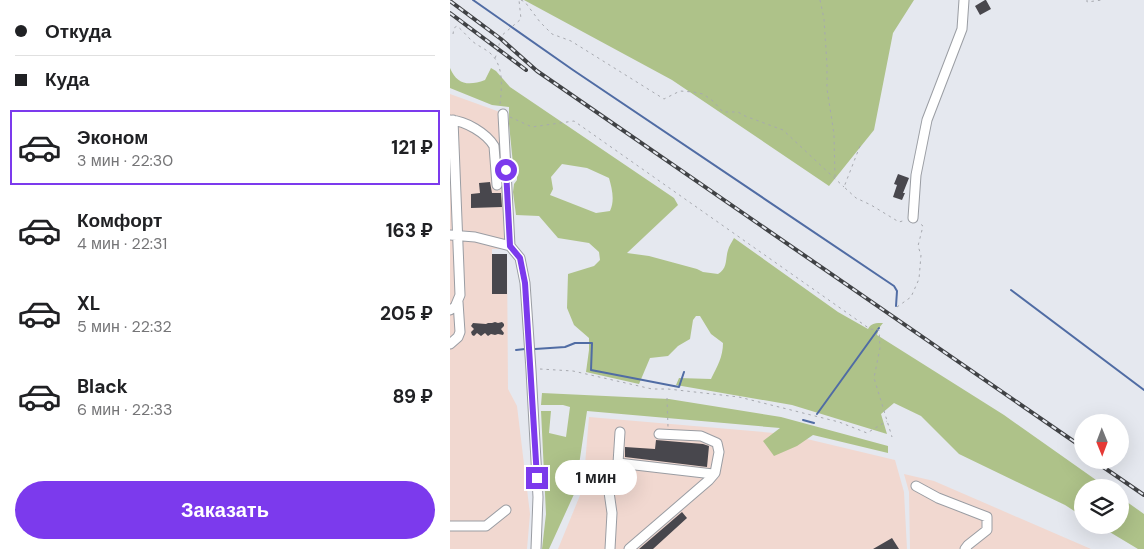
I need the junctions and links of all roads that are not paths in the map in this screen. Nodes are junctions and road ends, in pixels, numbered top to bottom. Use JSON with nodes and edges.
{"nodes":[{"id":1,"x":964,"y":0,"type":"edge"},
{"id":2,"x":503,"y":114,"type":"road end"},
{"id":3,"x":451,"y":120,"type":"edge"},
{"id":4,"x":497,"y":186,"type":"dead end"},
{"id":5,"x":913,"y":218,"type":"road end"},
{"id":6,"x":453,"y":235,"type":"edge"},
{"id":7,"x":510,"y":246,"type":"junction"},
{"id":8,"x":458,"y":302,"type":"junction"},
{"id":9,"x":450,"y":310,"type":"edge"},
{"id":10,"x":450,"y":344,"type":"edge"},
{"id":11,"x":620,"y":432,"type":"dead end"},
{"id":12,"x":664,"y":434,"type":"road end"},
{"id":13,"x":618,"y":463,"type":"junction"},
{"id":14,"x":713,"y":474,"type":"junction"},
{"id":15,"x":916,"y":486,"type":"dead end"},
{"id":16,"x":506,"y":510,"type":"dead end"},
{"id":17,"x":450,"y":526,"type":"edge"},
{"id":18,"x":536,"y":549,"type":"edge"},
{"id":19,"x":610,"y":549,"type":"edge"},
{"id":20,"x":629,"y":549,"type":"edge"},
{"id":21,"x":965,"y":549,"type":"edge"}],
"edges":[{"from":1,"to":5,"type":"street"},
{"from":2,"to":7,"type":"street"},
{"from":3,"to":4,"type":"street"},
{"from":3,"to":6,"type":"street"},
{"from":6,"to":7,"type":"street"},
{"from":6,"to":8,"type":"street"},
{"from":7,"to":18,"type":"street"},
{"from":8,"to":9,"type":"street"},
{"from":8,"to":10,"type":"street"},
{"from":11,"to":13,"type":"street"},
{"from":12,"to":14,"type":"street"},
{"from":13,"to":14,"type":"street"},
{"from":13,"to":19,"type":"street"},
{"from":14,"to":20,"type":"street"},
{"from":15,"to":21,"type":"street"},
{"from":16,"to":17,"type":"street"}]}
